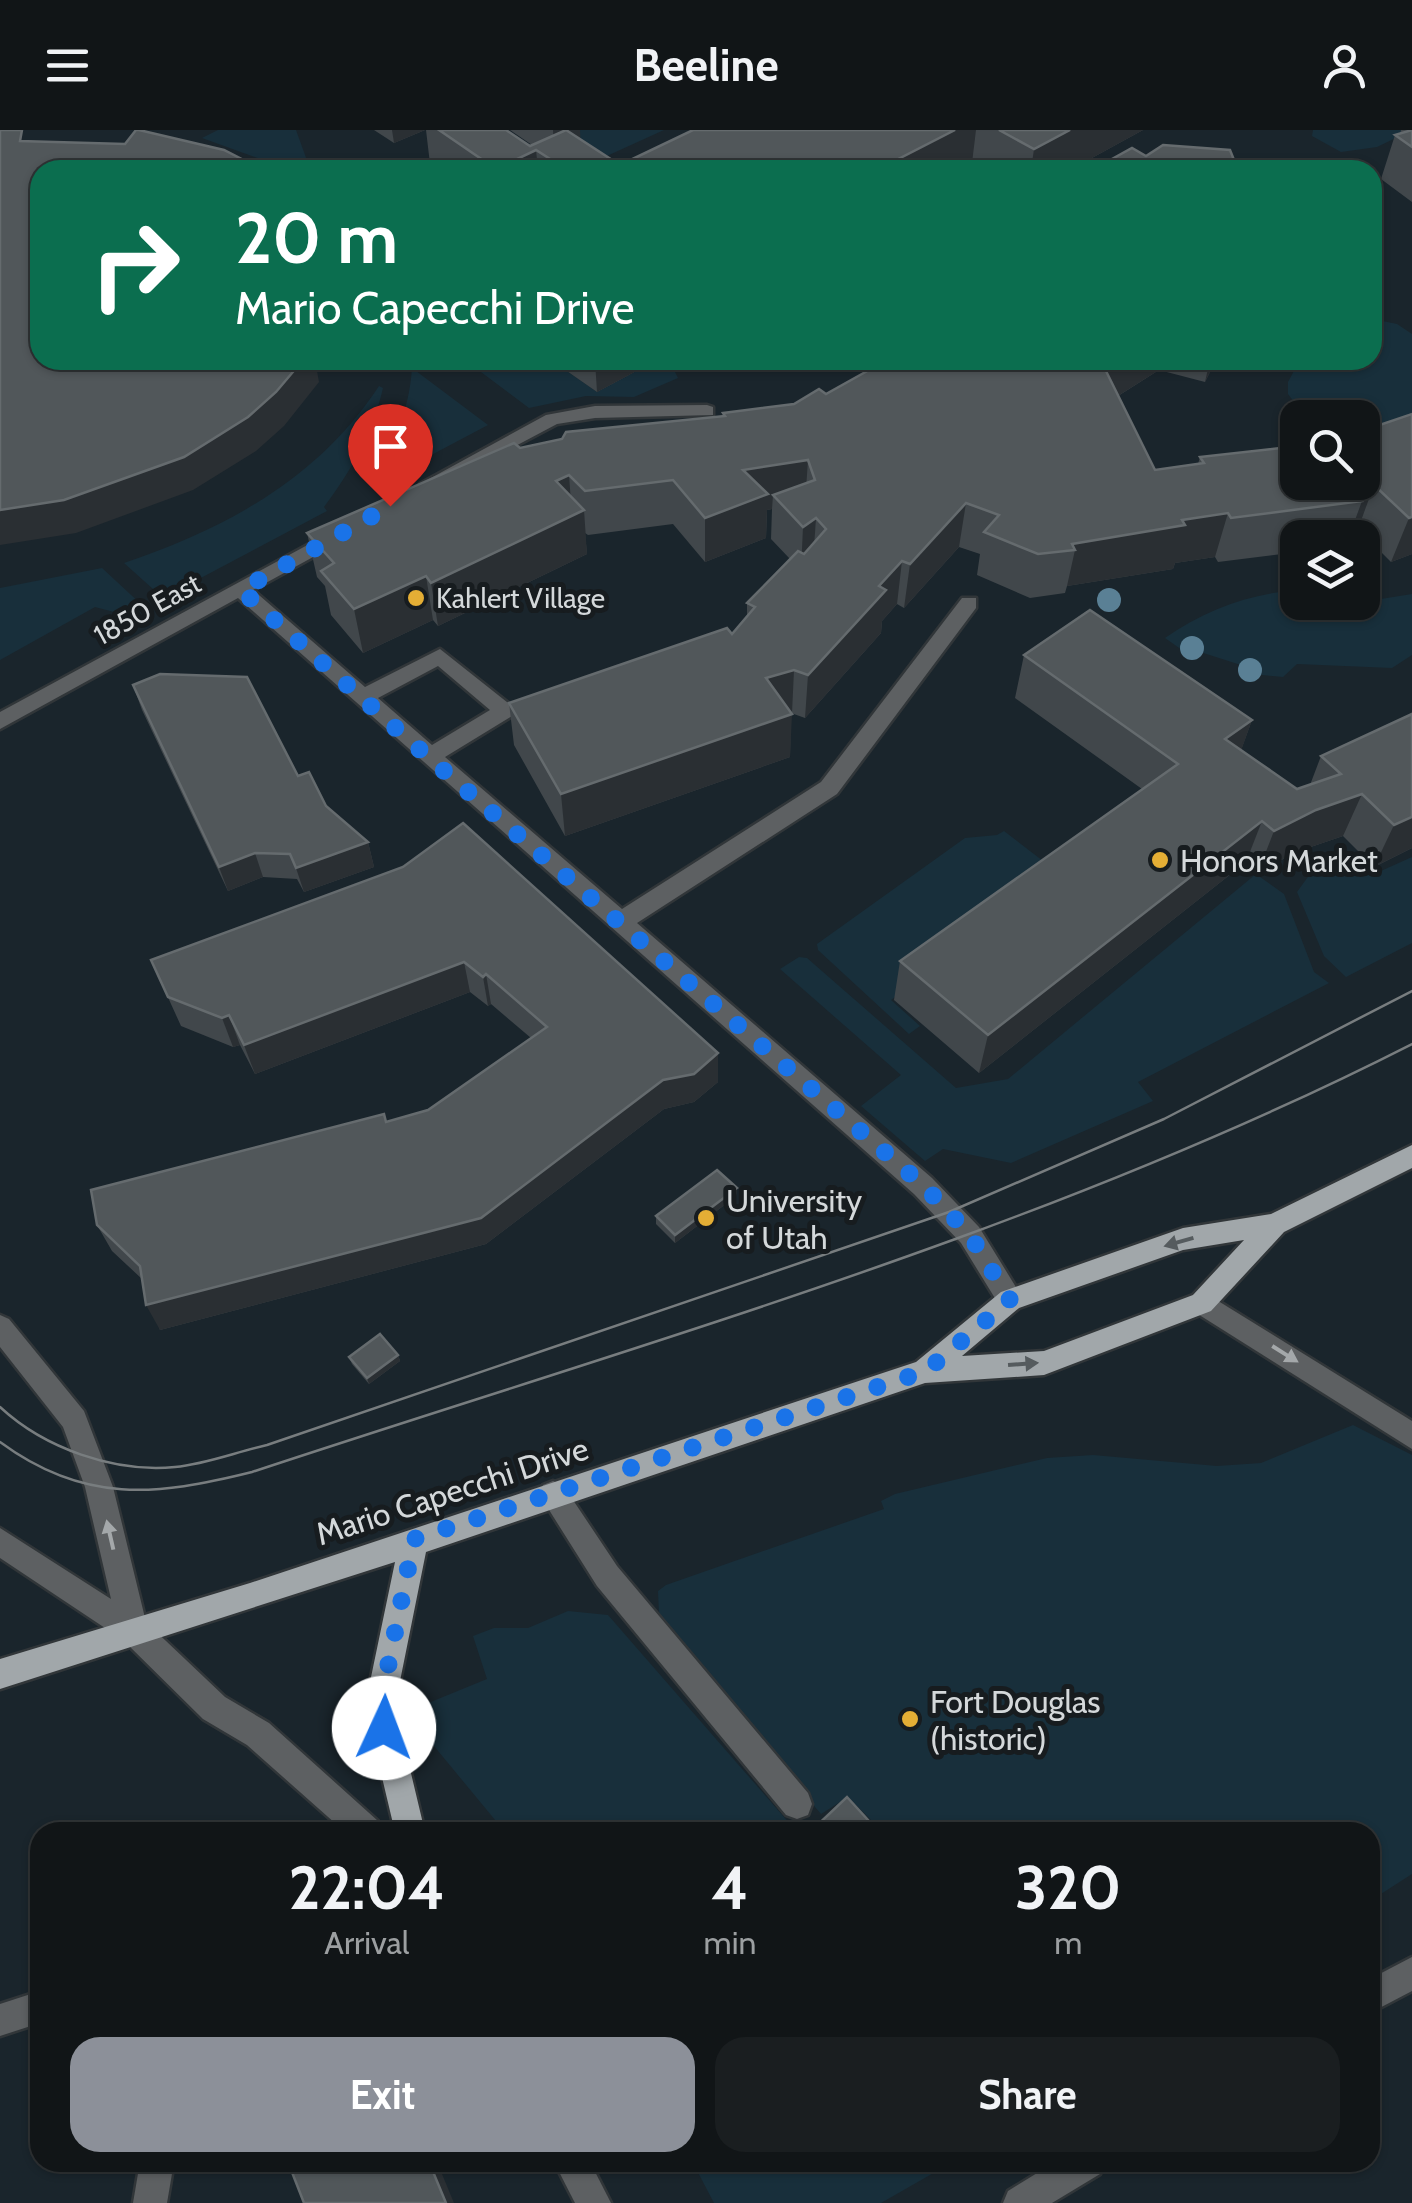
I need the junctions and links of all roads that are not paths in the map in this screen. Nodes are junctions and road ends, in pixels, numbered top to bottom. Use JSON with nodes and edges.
{"nodes":[{"id":1,"x":707,"y":410,"type":"dead end"},
{"id":2,"x":415,"y":492,"type":"edge"},
{"id":3,"x":349,"y":529,"type":"edge"},
{"id":4,"x":241,"y":590,"type":"junction"},
{"id":5,"x":969,"y":603,"type":"dead end"},
{"id":6,"x":362,"y":698,"type":"junction"},
{"id":7,"x":0,"y":720,"type":"edge"},
{"id":8,"x":428,"y":757,"type":"junction"},
{"id":9,"x":620,"y":922,"type":"junction"},
{"id":10,"x":1412,"y":1156,"type":"edge"},
{"id":11,"x":1275,"y":1224,"type":"junction"},
{"id":12,"x":1010,"y":1300,"type":"junction"},
{"id":13,"x":1202,"y":1303,"type":"junction"},
{"id":14,"x":0,"y":1327,"type":"edge"},
{"id":15,"x":926,"y":1371,"type":"junction"},
{"id":16,"x":1412,"y":1436,"type":"edge"},
{"id":17,"x":553,"y":1494,"type":"junction"},
{"id":18,"x":414,"y":1539,"type":"junction"},
{"id":19,"x":0,"y":1542,"type":"edge"},
{"id":20,"x":133,"y":1630,"type":"junction"},
{"id":21,"x":0,"y":1674,"type":"edge"},
{"id":22,"x":797,"y":1804,"type":"dead end"},
{"id":23,"x":357,"y":1822,"type":"edge"},
{"id":24,"x":408,"y":1822,"type":"edge"},
{"id":25,"x":1412,"y":1973,"type":"edge"},
{"id":26,"x":1380,"y":1992,"type":"edge"},
{"id":27,"x":30,"y":2010,"type":"edge"},
{"id":28,"x":0,"y":2020,"type":"edge"},
{"id":29,"x":156,"y":2172,"type":"edge"},
{"id":30,"x":577,"y":2172,"type":"edge"},
{"id":31,"x":1071,"y":2172,"type":"edge"},
{"id":32,"x":150,"y":2203,"type":"edge"},
{"id":33,"x":594,"y":2203,"type":"edge"},
{"id":34,"x":1020,"y":2203,"type":"edge"}],
"edges":[{"from":1,"to":2,"type":"street"},
{"from":3,"to":4,"type":"street","name":"1850 East"},
{"from":4,"to":6,"type":"street"},
{"from":4,"to":7,"type":"street","name":"1850 East"},
{"from":5,"to":9,"type":"street"},
{"from":6,"to":8,"type":"street"},
{"from":6,"to":8,"type":"street"},
{"from":8,"to":9,"type":"street"},
{"from":9,"to":12,"type":"street"},
{"from":10,"to":11,"type":"main road","name":"Mario Capecchi Drive"},
{"from":11,"to":12,"type":"main road","name":"Mario Capecchi Drive","one_way":true},
{"from":11,"to":13,"type":"main road","name":"Mario Capecchi Drive"},
{"from":12,"to":15,"type":"main road","name":"Mario Capecchi Drive"},
{"from":15,"to":13,"type":"main road","name":"Mario Capecchi Drive","one_way":true},
{"from":13,"to":16,"type":"street","one_way":true},
{"from":20,"to":14,"type":"street","one_way":true},
{"from":15,"to":17,"type":"main road","name":"Mario Capecchi Drive"},
{"from":17,"to":18,"type":"main road","name":"Mario Capecchi Drive"},
{"from":17,"to":22,"type":"street"},
{"from":18,"to":20,"type":"main road","name":"Mario Capecchi Drive"},
{"from":18,"to":24,"type":"main road"},
{"from":19,"to":20,"type":"street"},
{"from":20,"to":21,"type":"main road","name":"Mario Capecchi Drive"},
{"from":20,"to":23,"type":"street"},
{"from":25,"to":26,"type":"street"},
{"from":27,"to":28,"type":"street"},
{"from":29,"to":32,"type":"street"},
{"from":30,"to":33,"type":"street"},
{"from":31,"to":34,"type":"street"}]}
